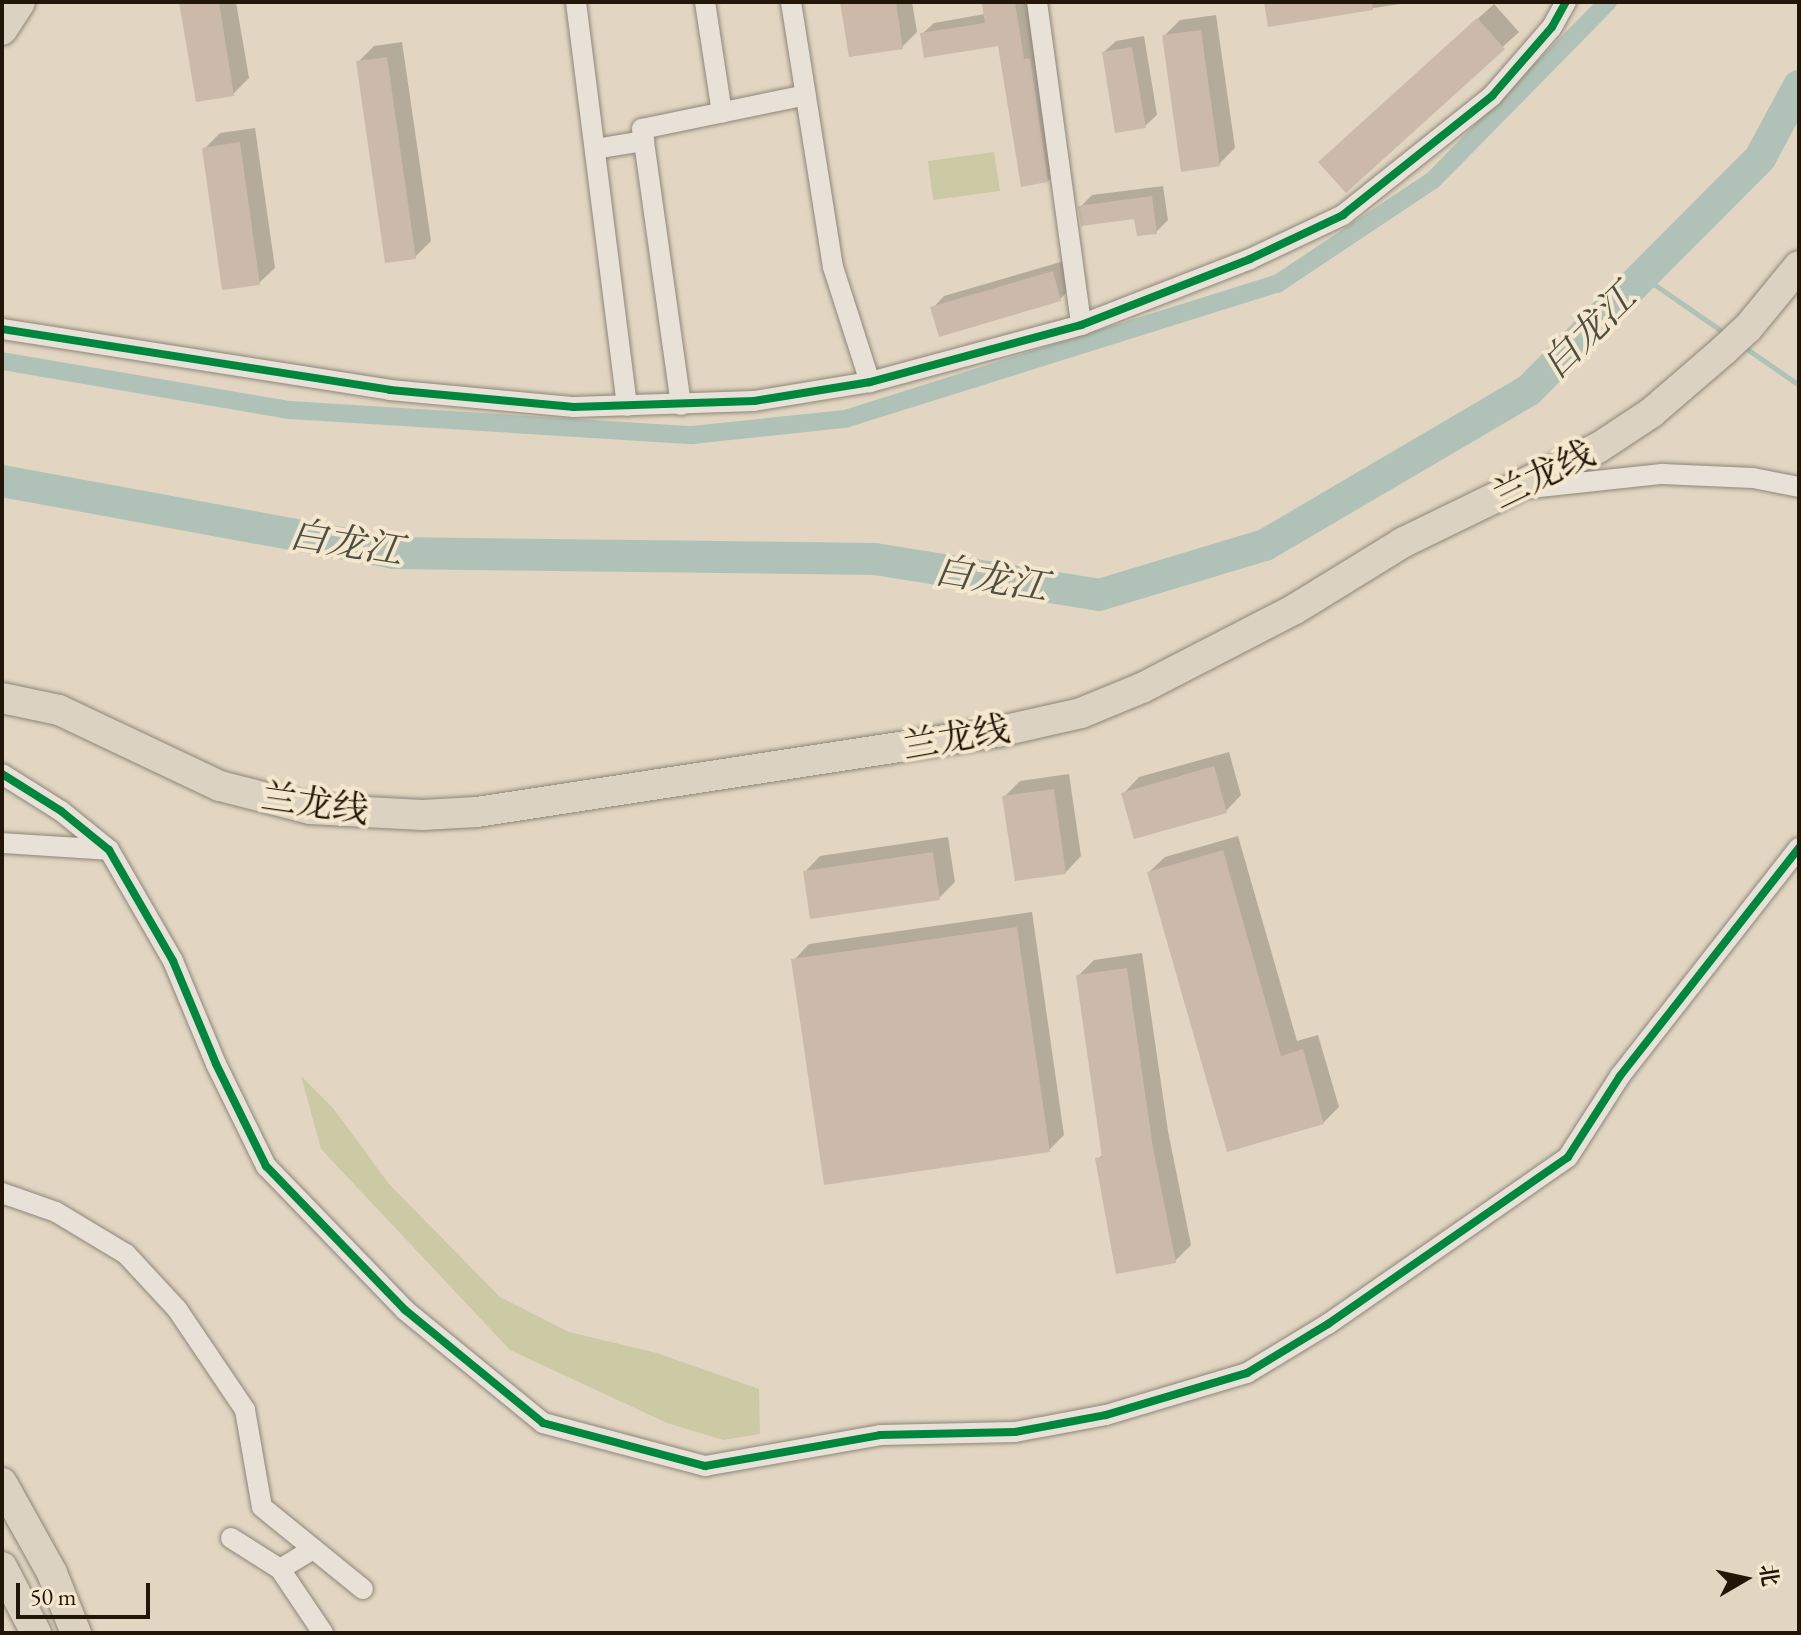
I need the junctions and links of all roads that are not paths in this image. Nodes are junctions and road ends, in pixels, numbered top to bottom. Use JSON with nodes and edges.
{"nodes":[{"id":1,"x":20,"y":2,"type":"edge"},
{"id":2,"x":576,"y":2,"type":"edge"},
{"id":3,"x":705,"y":2,"type":"edge"},
{"id":4,"x":791,"y":2,"type":"edge"},
{"id":5,"x":1037,"y":2,"type":"edge"},
{"id":6,"x":1566,"y":2,"type":"edge"},
{"id":7,"x":2,"y":30,"type":"edge"},
{"id":8,"x":806,"y":95,"type":"junction"},
{"id":9,"x":722,"y":113,"type":"junction"},
{"id":10,"x":644,"y":141,"type":"junction"},
{"id":11,"x":595,"y":149,"type":"junction"},
{"id":12,"x":1799,"y":266,"type":"edge"},
{"id":13,"x":1081,"y":325,"type":"junction"},
{"id":14,"x":2,"y":329,"type":"edge"},
{"id":15,"x":870,"y":382,"type":"junction"},
{"id":16,"x":681,"y":405,"type":"junction"},
{"id":17,"x":627,"y":406,"type":"junction"},
{"id":18,"x":1799,"y":487,"type":"edge"},
{"id":19,"x":1510,"y":490,"type":"junction"},
{"id":20,"x":2,"y":698,"type":"edge"},
{"id":21,"x":2,"y":774,"type":"edge"},
{"id":22,"x":2,"y":843,"type":"edge"},
{"id":23,"x":1799,"y":848,"type":"edge"},
{"id":24,"x":109,"y":850,"type":"junction"},
{"id":25,"x":2,"y":1193,"type":"edge"},
{"id":26,"x":2,"y":1483,"type":"edge"},
{"id":27,"x":231,"y":1538,"type":"dead end"},
{"id":28,"x":313,"y":1549,"type":"junction"},
{"id":29,"x":2,"y":1567,"type":"edge"},
{"id":30,"x":280,"y":1569,"type":"junction"},
{"id":31,"x":363,"y":1589,"type":"dead end"},
{"id":32,"x":36,"y":1633,"type":"edge"},
{"id":33,"x":76,"y":1633,"type":"edge"},
{"id":34,"x":323,"y":1633,"type":"edge"}],
"edges":[{"from":1,"to":7,"type":"highway"},
{"from":2,"to":11,"type":"street"},
{"from":3,"to":9,"type":"street"},
{"from":4,"to":8,"type":"street"},
{"from":5,"to":13,"type":"street"},
{"from":6,"to":13,"type":"street"},
{"from":8,"to":9,"type":"street"},
{"from":8,"to":15,"type":"street"},
{"from":9,"to":10,"type":"street"},
{"from":10,"to":11,"type":"street"},
{"from":10,"to":16,"type":"street"},
{"from":11,"to":17,"type":"street"},
{"from":12,"to":19,"type":"highway","name":"兰龙线"},
{"from":13,"to":15,"type":"street"},
{"from":14,"to":17,"type":"street"},
{"from":15,"to":16,"type":"street"},
{"from":16,"to":17,"type":"street"},
{"from":18,"to":19,"type":"street"},
{"from":19,"to":20,"type":"highway","name":"兰龙线"},
{"from":21,"to":24,"type":"street"},
{"from":22,"to":24,"type":"street"},
{"from":23,"to":24,"type":"street"},
{"from":25,"to":28,"type":"street"},
{"from":26,"to":33,"type":"highway"},
{"from":27,"to":30,"type":"street"},
{"from":28,"to":30,"type":"street"},
{"from":28,"to":31,"type":"street"},
{"from":29,"to":32,"type":"highway"},
{"from":30,"to":34,"type":"street"}]}
